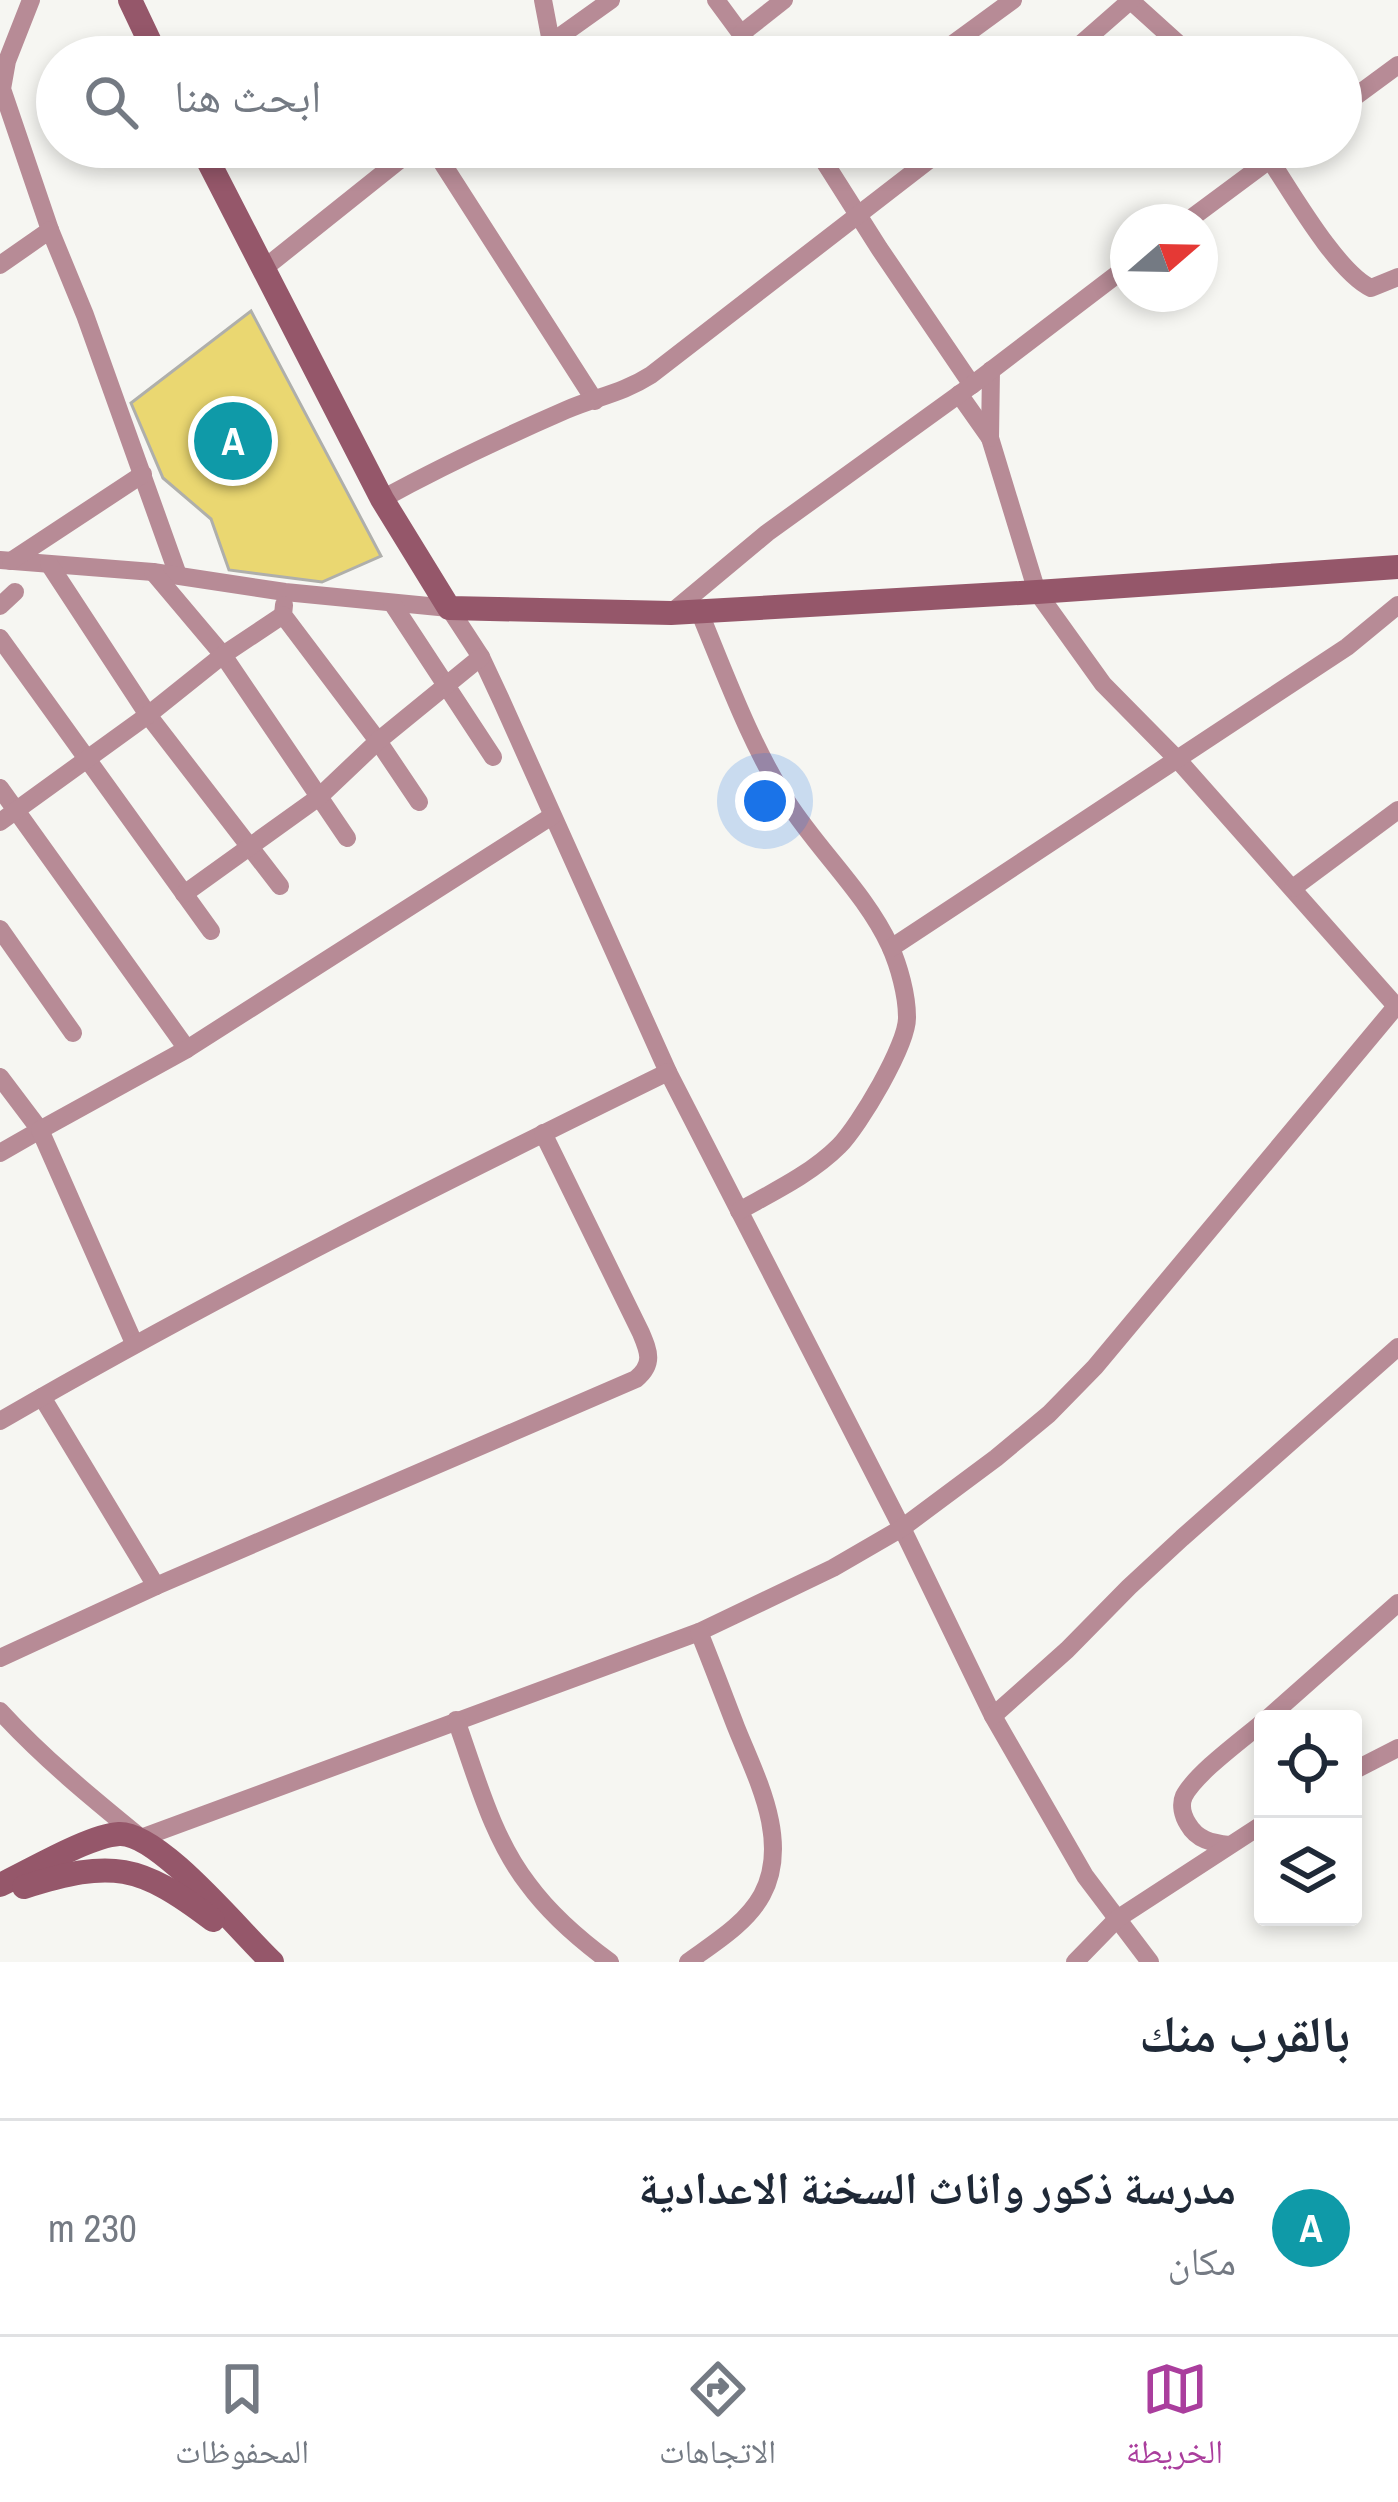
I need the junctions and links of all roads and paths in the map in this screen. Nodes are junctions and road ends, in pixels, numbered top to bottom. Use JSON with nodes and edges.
{"nodes":[{"id":1,"x":31,"y":0,"type":"edge"},
{"id":2,"x":130,"y":0,"type":"edge"},
{"id":3,"x":543,"y":0,"type":"edge"},
{"id":4,"x":610,"y":0,"type":"edge"},
{"id":5,"x":716,"y":0,"type":"edge"},
{"id":6,"x":784,"y":0,"type":"edge"},
{"id":7,"x":1013,"y":0,"type":"edge"},
{"id":8,"x":1130,"y":0,"type":"edge"},
{"id":9,"x":742,"y":33,"type":"junction"},
{"id":10,"x":147,"y":36,"type":"edge"},
{"id":11,"x":550,"y":36,"type":"edge"},
{"id":12,"x":558,"y":36,"type":"edge"},
{"id":13,"x":744,"y":36,"type":"edge"},
{"id":14,"x":964,"y":36,"type":"edge"},
{"id":15,"x":1090,"y":36,"type":"edge"},
{"id":16,"x":1170,"y":36,"type":"edge"},
{"id":17,"x":1398,"y":65,"type":"edge"},
{"id":18,"x":1362,"y":92,"type":"edge"},
{"id":19,"x":211,"y":168,"type":"edge"},
{"id":20,"x":390,"y":168,"type":"edge"},
{"id":21,"x":445,"y":168,"type":"edge"},
{"id":22,"x":829,"y":168,"type":"edge"},
{"id":23,"x":919,"y":168,"type":"edge"},
{"id":24,"x":1255,"y":168,"type":"edge"},
{"id":25,"x":1284,"y":168,"type":"edge"},
{"id":26,"x":1209,"y":204,"type":"edge"},
{"id":27,"x":860,"y":215,"type":"junction"},
{"id":28,"x":50,"y":230,"type":"junction"},
{"id":29,"x":0,"y":265,"type":"edge"},
{"id":30,"x":262,"y":270,"type":"junction"},
{"id":31,"x":1398,"y":278,"type":"edge"},
{"id":32,"x":1110,"y":280,"type":"edge"},
{"id":33,"x":991,"y":370,"type":"junction"},
{"id":34,"x":966,"y":389,"type":"junction"},
{"id":35,"x":595,"y":401,"type":"junction"},
{"id":36,"x":990,"y":438,"type":"junction"},
{"id":37,"x":143,"y":474,"type":"junction"},
{"id":38,"x":382,"y":499,"type":"junction"},
{"id":39,"x":6,"y":561,"type":"edge"},
{"id":40,"x":49,"y":564,"type":"junction"},
{"id":41,"x":1398,"y":567,"type":"edge"},
{"id":42,"x":153,"y":572,"type":"junction"},
{"id":43,"x":178,"y":575,"type":"junction"},
{"id":44,"x":285,"y":592,"type":"junction"},
{"id":45,"x":1037,"y":592,"type":"junction"},
{"id":46,"x":392,"y":603,"type":"junction"},
{"id":47,"x":1398,"y":605,"type":"edge"},
{"id":48,"x":449,"y":608,"type":"junction"},
{"id":49,"x":699,"y":611,"type":"junction"},
{"id":50,"x":671,"y":613,"type":"junction"},
{"id":51,"x":284,"y":615,"type":"junction"},
{"id":52,"x":0,"y":638,"type":"edge"},
{"id":53,"x":224,"y":655,"type":"junction"},
{"id":54,"x":481,"y":657,"type":"junction"},
{"id":55,"x":447,"y":685,"type":"junction"},
{"id":56,"x":148,"y":715,"type":"junction"},
{"id":57,"x":378,"y":741,"type":"junction"},
{"id":58,"x":494,"y":758,"type":"dead end"},
{"id":59,"x":86,"y":759,"type":"junction"},
{"id":60,"x":1178,"y":760,"type":"junction"},
{"id":61,"x":0,"y":788,"type":"edge"},
{"id":62,"x":319,"y":797,"type":"junction"},
{"id":63,"x":419,"y":802,"type":"dead end"},
{"id":64,"x":17,"y":809,"type":"junction"},
{"id":65,"x":1398,"y":810,"type":"edge"},
{"id":66,"x":552,"y":817,"type":"junction"},
{"id":67,"x":0,"y":822,"type":"edge"},
{"id":68,"x":347,"y":838,"type":"dead end"},
{"id":69,"x":250,"y":846,"type":"junction"},
{"id":70,"x":280,"y":886,"type":"dead end"},
{"id":71,"x":1293,"y":888,"type":"junction"},
{"id":72,"x":184,"y":894,"type":"junction"},
{"id":73,"x":0,"y":928,"type":"edge"},
{"id":74,"x":211,"y":931,"type":"dead end"},
{"id":75,"x":891,"y":948,"type":"junction"},
{"id":76,"x":1397,"y":1005,"type":"edge"},
{"id":77,"x":73,"y":1033,"type":"dead end"},
{"id":78,"x":187,"y":1049,"type":"junction"},
{"id":79,"x":668,"y":1072,"type":"junction"},
{"id":80,"x":0,"y":1077,"type":"edge"},
{"id":81,"x":40,"y":1130,"type":"junction"},
{"id":82,"x":543,"y":1133,"type":"junction"},
{"id":83,"x":0,"y":1153,"type":"edge"},
{"id":84,"x":739,"y":1211,"type":"junction"},
{"id":85,"x":134,"y":1343,"type":"junction"},
{"id":86,"x":1398,"y":1347,"type":"edge"},
{"id":87,"x":42,"y":1397,"type":"junction"},
{"id":88,"x":0,"y":1421,"type":"edge"},
{"id":89,"x":902,"y":1528,"type":"junction"},
{"id":90,"x":156,"y":1586,"type":"junction"},
{"id":91,"x":1398,"y":1603,"type":"edge"},
{"id":92,"x":699,"y":1633,"type":"junction"},
{"id":93,"x":0,"y":1658,"type":"edge"},
{"id":94,"x":1276,"y":1710,"type":"edge"},
{"id":95,"x":0,"y":1711,"type":"edge"},
{"id":96,"x":993,"y":1716,"type":"junction"},
{"id":97,"x":456,"y":1720,"type":"junction"},
{"id":98,"x":1254,"y":1730,"type":"edge"},
{"id":99,"x":1398,"y":1748,"type":"edge"},
{"id":100,"x":1362,"y":1766,"type":"edge"},
{"id":101,"x":1254,"y":1830,"type":"edge"},
{"id":102,"x":113,"y":1834,"type":"junction"},
{"id":103,"x":141,"y":1838,"type":"junction"},
{"id":104,"x":1229,"y":1845,"type":"junction"},
{"id":105,"x":125,"y":1871,"type":"junction"},
{"id":106,"x":0,"y":1889,"type":"edge"},
{"id":107,"x":1117,"y":1919,"type":"junction"},
{"id":108,"x":251,"y":1942,"type":"junction"},
{"id":109,"x":272,"y":1962,"type":"edge"},
{"id":110,"x":610,"y":1962,"type":"edge"},
{"id":111,"x":688,"y":1962,"type":"edge"},
{"id":112,"x":1075,"y":1962,"type":"edge"},
{"id":113,"x":1150,"y":1962,"type":"edge"}],
"edges":[{"from":1,"to":28,"type":"street"},
{"from":2,"to":10,"type":"street"},
{"from":3,"to":11,"type":"street"},
{"from":4,"to":12,"type":"street"},
{"from":5,"to":9,"type":"street"},
{"from":6,"to":9,"type":"street"},
{"from":7,"to":14,"type":"street"},
{"from":8,"to":15,"type":"street"},
{"from":8,"to":16,"type":"street"},
{"from":9,"to":13,"type":"street"},
{"from":17,"to":18,"type":"street"},
{"from":19,"to":30,"type":"street"},
{"from":20,"to":30,"type":"street"},
{"from":21,"to":35,"type":"street"},
{"from":22,"to":27,"type":"street"},
{"from":23,"to":27,"type":"street"},
{"from":24,"to":26,"type":"street"},
{"from":25,"to":31,"type":"street"},
{"from":27,"to":34,"type":"street"},
{"from":27,"to":35,"type":"street"},
{"from":28,"to":29,"type":"street"},
{"from":28,"to":37,"type":"street"},
{"from":30,"to":38,"type":"street"},
{"from":32,"to":33,"type":"street"},
{"from":33,"to":34,"type":"street"},
{"from":33,"to":36,"type":"street"},
{"from":34,"to":36,"type":"street"},
{"from":34,"to":50,"type":"street"},
{"from":35,"to":38,"type":"street"},
{"from":36,"to":45,"type":"street"},
{"from":37,"to":39,"type":"street"},
{"from":37,"to":43,"type":"street"},
{"from":38,"to":48,"type":"street"},
{"from":39,"to":40,"type":"street"},
{"from":40,"to":42,"type":"street"},
{"from":40,"to":56,"type":"street"},
{"from":41,"to":45,"type":"street"},
{"from":42,"to":43,"type":"street"},
{"from":42,"to":53,"type":"street"},
{"from":43,"to":44,"type":"street"},
{"from":44,"to":46,"type":"street"},
{"from":44,"to":51,"type":"street"},
{"from":45,"to":49,"type":"street"},
{"from":45,"to":60,"type":"street"},
{"from":46,"to":48,"type":"street"},
{"from":46,"to":55,"type":"street"},
{"from":47,"to":60,"type":"street"},
{"from":48,"to":50,"type":"street"},
{"from":48,"to":54,"type":"street"},
{"from":49,"to":50,"type":"street"},
{"from":49,"to":75,"type":"street"},
{"from":51,"to":53,"type":"street"},
{"from":51,"to":57,"type":"street"},
{"from":52,"to":59,"type":"street"},
{"from":53,"to":56,"type":"street"},
{"from":53,"to":62,"type":"street"},
{"from":54,"to":55,"type":"street"},
{"from":54,"to":66,"type":"street"},
{"from":55,"to":57,"type":"street"},
{"from":55,"to":58,"type":"street"},
{"from":56,"to":59,"type":"street"},
{"from":56,"to":69,"type":"street"},
{"from":57,"to":62,"type":"street"},
{"from":57,"to":63,"type":"street"},
{"from":59,"to":64,"type":"street"},
{"from":59,"to":72,"type":"street"},
{"from":60,"to":71,"type":"street"},
{"from":60,"to":75,"type":"street"},
{"from":61,"to":64,"type":"street"},
{"from":62,"to":68,"type":"street"},
{"from":62,"to":69,"type":"street"},
{"from":64,"to":67,"type":"street"},
{"from":64,"to":78,"type":"street"},
{"from":65,"to":71,"type":"street"},
{"from":66,"to":78,"type":"street"},
{"from":66,"to":79,"type":"street"},
{"from":69,"to":70,"type":"street"},
{"from":69,"to":72,"type":"street"},
{"from":71,"to":76,"type":"street"},
{"from":72,"to":74,"type":"street"},
{"from":73,"to":77,"type":"street"},
{"from":75,"to":84,"type":"street"},
{"from":76,"to":89,"type":"street"},
{"from":78,"to":81,"type":"street"},
{"from":79,"to":82,"type":"street"},
{"from":79,"to":84,"type":"street"},
{"from":80,"to":81,"type":"street"},
{"from":81,"to":83,"type":"street"},
{"from":81,"to":85,"type":"street"},
{"from":82,"to":85,"type":"street"},
{"from":82,"to":90,"type":"street"},
{"from":84,"to":89,"type":"street"},
{"from":85,"to":87,"type":"street"},
{"from":86,"to":96,"type":"street"},
{"from":87,"to":88,"type":"street"},
{"from":87,"to":90,"type":"street"},
{"from":89,"to":92,"type":"street"},
{"from":89,"to":96,"type":"street"},
{"from":90,"to":93,"type":"street"},
{"from":91,"to":94,"type":"street"},
{"from":92,"to":97,"type":"street"},
{"from":92,"to":111,"type":"street"},
{"from":95,"to":103,"type":"street"},
{"from":96,"to":107,"type":"street"},
{"from":97,"to":103,"type":"street"},
{"from":97,"to":110,"type":"street"},
{"from":98,"to":104,"type":"street"},
{"from":99,"to":100,"type":"street"},
{"from":101,"to":104,"type":"street"},
{"from":102,"to":103,"type":"street"},
{"from":102,"to":105,"type":"street"},
{"from":102,"to":106,"type":"street"},
{"from":103,"to":105,"type":"street"},
{"from":103,"to":108,"type":"street"},
{"from":104,"to":107,"type":"street"},
{"from":105,"to":106,"type":"street"},
{"from":105,"to":108,"type":"street"},
{"from":107,"to":112,"type":"street"},
{"from":107,"to":113,"type":"street"},
{"from":108,"to":109,"type":"street"}]}
